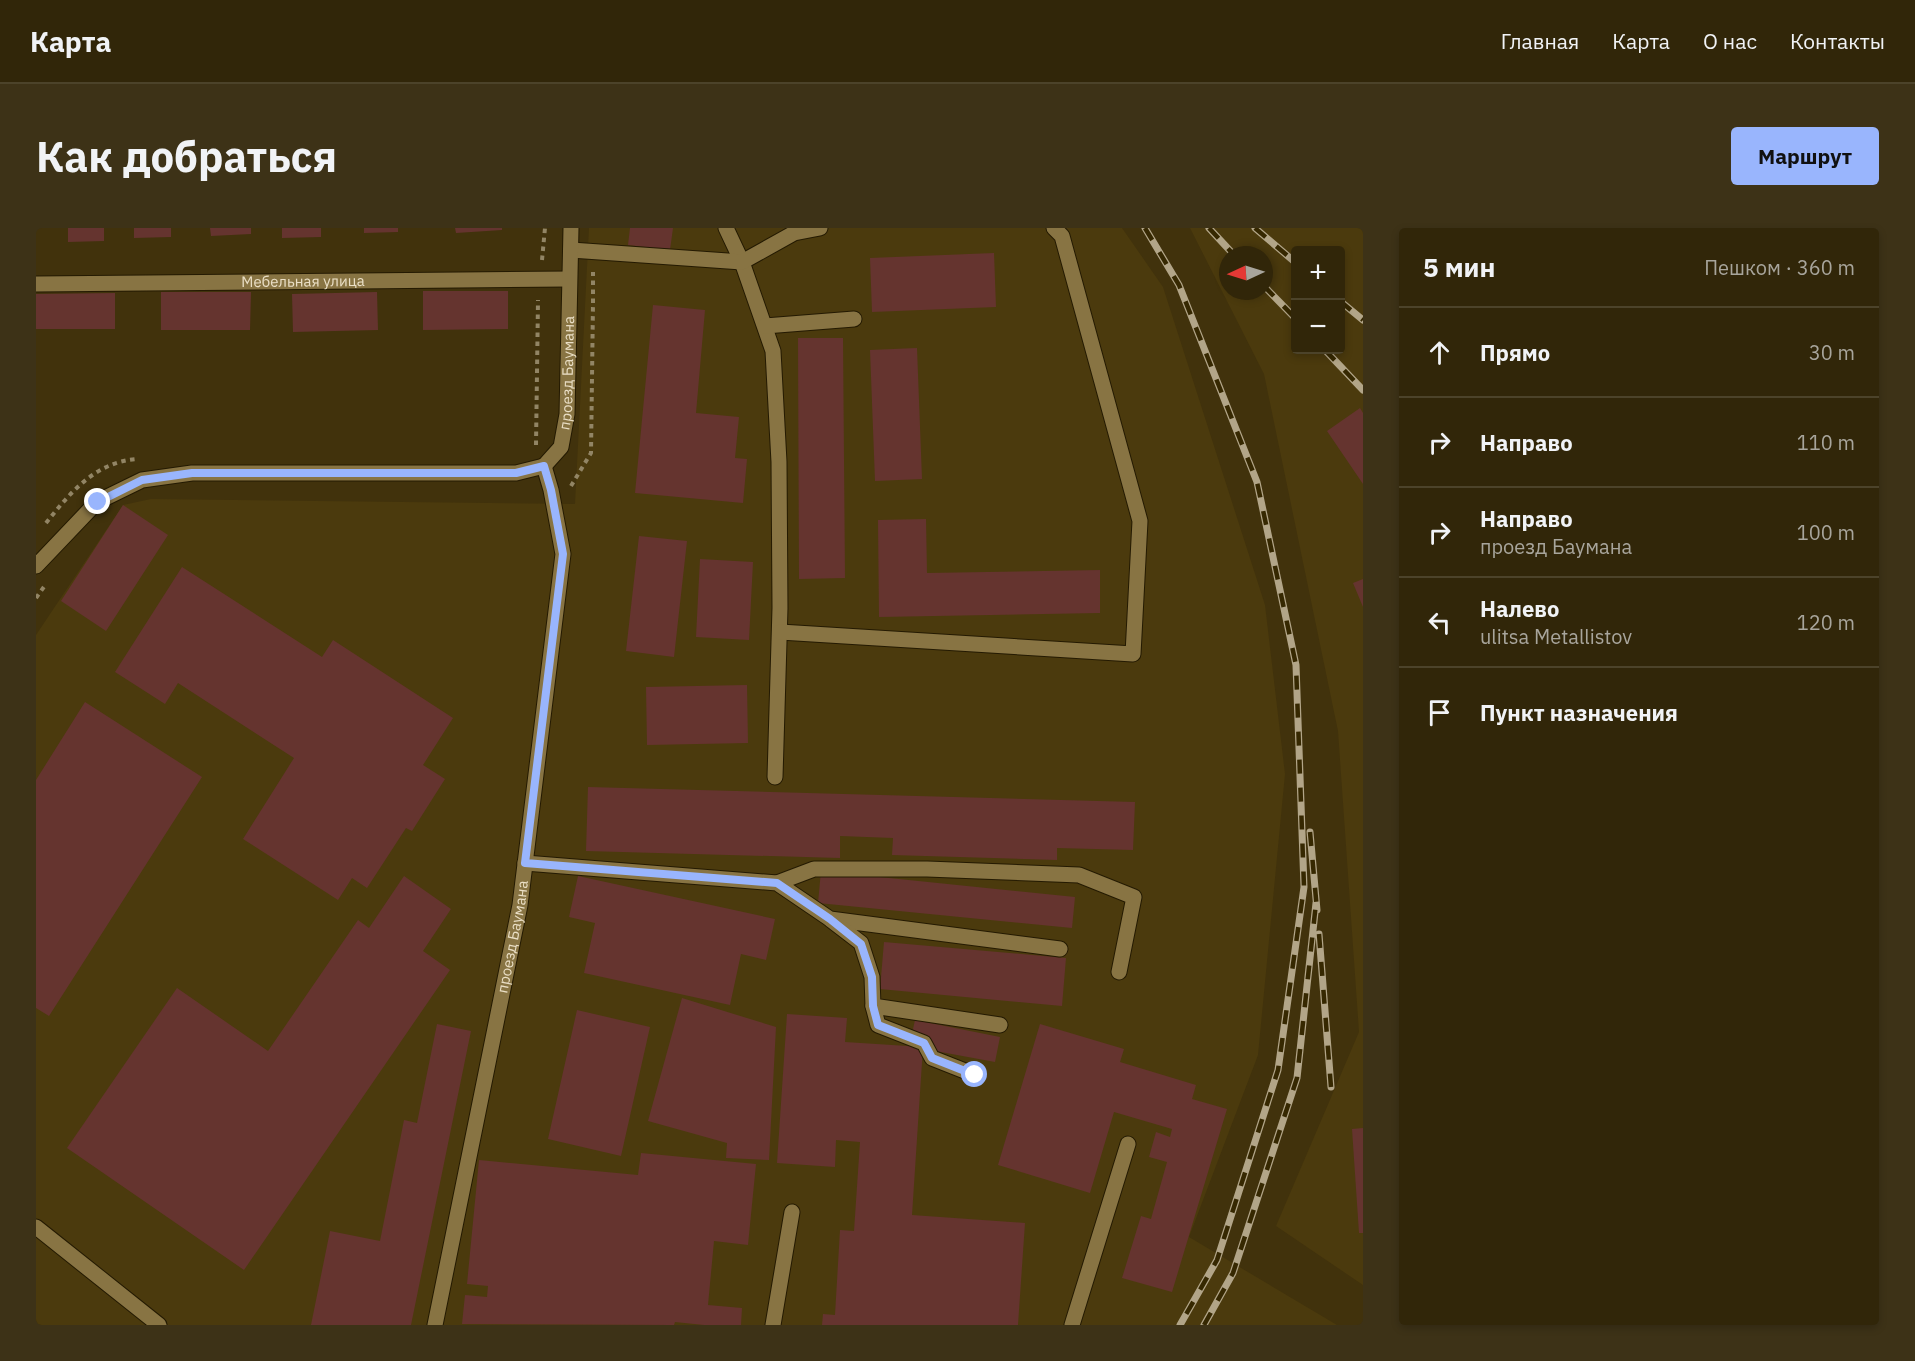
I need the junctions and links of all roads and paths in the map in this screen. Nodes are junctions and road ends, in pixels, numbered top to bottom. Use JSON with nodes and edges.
{"nodes":[{"id":1,"x":545,"y":228,"type":"edge"},
{"id":2,"x":572,"y":228,"type":"edge"},
{"id":3,"x":726,"y":228,"type":"edge"},
{"id":4,"x":820,"y":228,"type":"edge"},
{"id":5,"x":1054,"y":228,"type":"edge"},
{"id":6,"x":571,"y":250,"type":"junction"},
{"id":7,"x":742,"y":262,"type":"junction"},
{"id":8,"x":540,"y":279,"type":"junction"},
{"id":9,"x":569,"y":279,"type":"junction"},
{"id":10,"x":36,"y":285,"type":"edge"},
{"id":11,"x":854,"y":319,"type":"dead end"},
{"id":12,"x":765,"y":326,"type":"junction"},
{"id":13,"x":143,"y":458,"type":"dead end"},
{"id":14,"x":540,"y":461,"type":"junction"},
{"id":15,"x":43,"y":527,"type":"dead end"},
{"id":16,"x":36,"y":566,"type":"edge"},
{"id":17,"x":780,"y":632,"type":"junction"},
{"id":18,"x":775,"y":777,"type":"dead end"},
{"id":19,"x":525,"y":863,"type":"junction"},
{"id":20,"x":777,"y":883,"type":"junction"},
{"id":21,"x":830,"y":919,"type":"junction"},
{"id":22,"x":1060,"y":950,"type":"dead end"},
{"id":23,"x":1119,"y":972,"type":"dead end"},
{"id":24,"x":873,"y":1006,"type":"junction"},
{"id":25,"x":1000,"y":1025,"type":"dead end"},
{"id":26,"x":975,"y":1075,"type":"dead end"},
{"id":27,"x":1128,"y":1144,"type":"dead end"},
{"id":28,"x":792,"y":1212,"type":"dead end"},
{"id":29,"x":36,"y":1227,"type":"edge"},
{"id":30,"x":159,"y":1325,"type":"edge"},
{"id":31,"x":435,"y":1325,"type":"edge"},
{"id":32,"x":773,"y":1325,"type":"edge"},
{"id":33,"x":1072,"y":1325,"type":"edge"}],
"edges":[{"from":1,"to":8,"type":"path"},
{"from":2,"to":6,"type":"street","name":"проезд Баумана"},
{"from":3,"to":7,"type":"street"},
{"from":4,"to":7,"type":"street"},
{"from":5,"to":17,"type":"street"},
{"from":6,"to":7,"type":"street"},
{"from":6,"to":9,"type":"street","name":"проезд Баумана"},
{"from":7,"to":12,"type":"street"},
{"from":8,"to":9,"type":"street","name":"Мебельная улица"},
{"from":8,"to":10,"type":"street","name":"Мебельная улица"},
{"from":8,"to":14,"type":"path"},
{"from":9,"to":14,"type":"street","name":"проезд Баумана"},
{"from":11,"to":12,"type":"street"},
{"from":12,"to":17,"type":"street"},
{"from":13,"to":15,"type":"path"},
{"from":14,"to":16,"type":"street"},
{"from":14,"to":19,"type":"street","name":"проезд Баумана"},
{"from":17,"to":18,"type":"street"},
{"from":19,"to":20,"type":"street"},
{"from":19,"to":31,"type":"street","name":"проезд Баумана"},
{"from":20,"to":21,"type":"street"},
{"from":20,"to":23,"type":"street"},
{"from":21,"to":22,"type":"street"},
{"from":21,"to":24,"type":"street"},
{"from":24,"to":25,"type":"street"},
{"from":24,"to":26,"type":"street"},
{"from":27,"to":33,"type":"street"},
{"from":28,"to":32,"type":"street"},
{"from":29,"to":30,"type":"street"}]}
